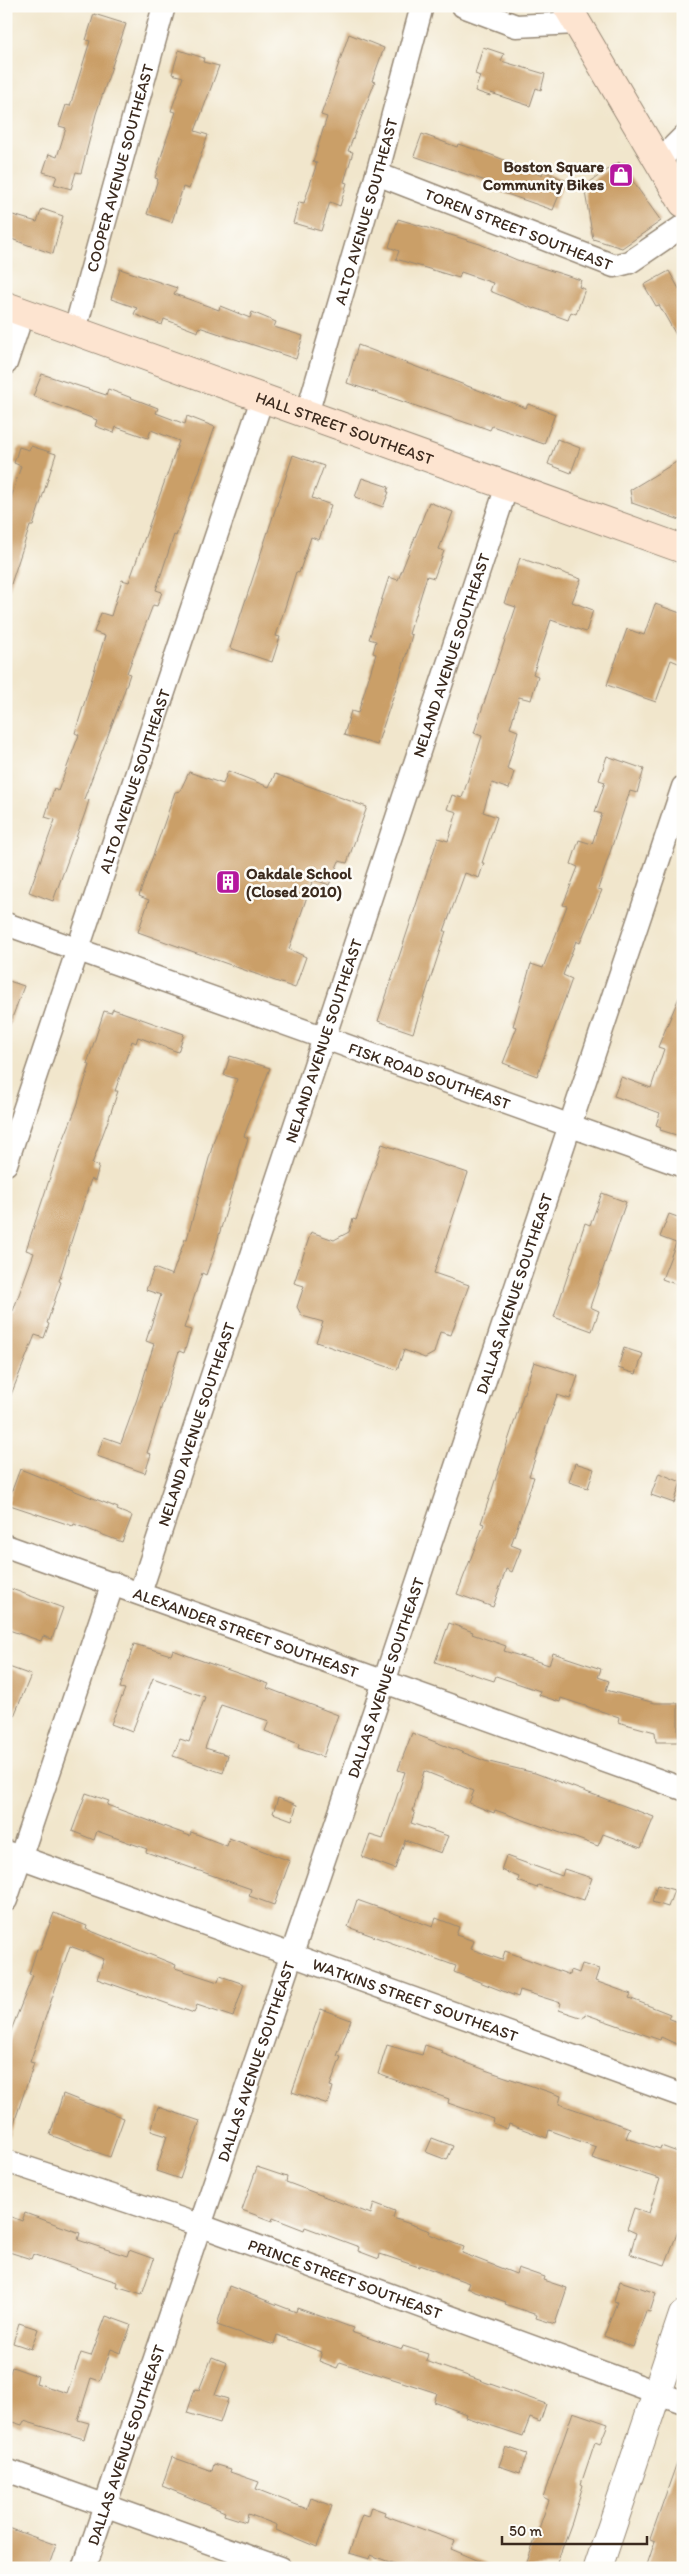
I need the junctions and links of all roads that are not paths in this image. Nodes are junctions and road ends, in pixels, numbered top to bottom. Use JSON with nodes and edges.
{"nodes":[{"id":1,"x":164,"y":6,"type":"edge"},
{"id":2,"x":422,"y":6,"type":"edge"},
{"id":3,"x":463,"y":6,"type":"edge"},
{"id":4,"x":571,"y":15,"type":"edge"},
{"id":5,"x":683,"y":137,"type":"edge"},
{"id":6,"x":658,"y":162,"type":"junction"},
{"id":7,"x":377,"y":174,"type":"junction"},
{"id":8,"x":683,"y":203,"type":"edge"},
{"id":9,"x":683,"y":226,"type":"edge"},
{"id":10,"x":15,"y":309,"type":"edge"},
{"id":11,"x":75,"y":330,"type":"junction"},
{"id":12,"x":6,"y":363,"type":"edge"},
{"id":13,"x":262,"y":399,"type":"junction"},
{"id":14,"x":307,"y":414,"type":"junction"},
{"id":15,"x":507,"y":486,"type":"junction"},
{"id":16,"x":683,"y":549,"type":"edge"},
{"id":17,"x":683,"y":787,"type":"edge"},
{"id":18,"x":6,"y":924,"type":"edge"},
{"id":19,"x":78,"y":948,"type":"junction"},
{"id":20,"x":325,"y":1038,"type":"junction"},
{"id":21,"x":569,"y":1126,"type":"junction"},
{"id":22,"x":6,"y":1164,"type":"edge"},
{"id":23,"x":683,"y":1166,"type":"edge"},
{"id":24,"x":6,"y":1546,"type":"edge"},
{"id":25,"x":113,"y":1584,"type":"junction"},
{"id":26,"x":140,"y":1594,"type":"junction"},
{"id":27,"x":384,"y":1682,"type":"junction"},
{"id":28,"x":683,"y":1789,"type":"edge"},
{"id":29,"x":14,"y":1854,"type":"edge"},
{"id":30,"x":6,"y":1900,"type":"edge"},
{"id":31,"x":292,"y":1953,"type":"junction"},
{"id":32,"x":683,"y":2096,"type":"edge"},
{"id":33,"x":6,"y":2161,"type":"edge"},
{"id":34,"x":199,"y":2225,"type":"junction"},
{"id":35,"x":683,"y":2315,"type":"edge"},
{"id":36,"x":657,"y":2392,"type":"junction"},
{"id":37,"x":683,"y":2402,"type":"edge"},
{"id":38,"x":6,"y":2470,"type":"edge"},
{"id":39,"x":105,"y":2505,"type":"junction"},
{"id":40,"x":84,"y":2568,"type":"edge"},
{"id":41,"x":280,"y":2568,"type":"edge"},
{"id":42,"x":598,"y":2568,"type":"edge"}],
"edges":[{"from":1,"to":11,"type":"street","name":"COOPER AVENUE SOUTHEAST"},
{"from":2,"to":7,"type":"street","name":"ALTO AVENUE SOUTHEAST"},
{"from":3,"to":4,"type":"street"},
{"from":4,"to":6,"type":"main road"},
{"from":5,"to":6,"type":"street"},
{"from":6,"to":8,"type":"main road"},
{"from":7,"to":9,"type":"street","name":"TOREN STREET SOUTHEAST"},
{"from":7,"to":14,"type":"street","name":"ALTO AVENUE SOUTHEAST"},
{"from":10,"to":11,"type":"main road","name":"HALL STREET SOUTHEAST"},
{"from":10,"to":12,"type":"street"},
{"from":11,"to":13,"type":"main road","name":"HALL STREET SOUTHEAST"},
{"from":13,"to":14,"type":"main road","name":"HALL STREET SOUTHEAST"},
{"from":13,"to":19,"type":"street","name":"ALTO AVENUE SOUTHEAST"},
{"from":14,"to":15,"type":"main road","name":"HALL STREET SOUTHEAST"},
{"from":15,"to":16,"type":"main road","name":"HALL STREET SOUTHEAST"},
{"from":15,"to":20,"type":"street","name":"NELAND AVENUE SOUTHEAST"},
{"from":17,"to":21,"type":"street","name":"DALLAS AVENUE SOUTHEAST"},
{"from":18,"to":19,"type":"street","name":"FISK ROAD SOUTHEAST"},
{"from":19,"to":20,"type":"street","name":"FISK ROAD SOUTHEAST"},
{"from":19,"to":22,"type":"street","name":"ALTO AVENUE SOUTHEAST"},
{"from":20,"to":21,"type":"street","name":"FISK ROAD SOUTHEAST"},
{"from":20,"to":26,"type":"street","name":"NELAND AVENUE SOUTHEAST"},
{"from":21,"to":23,"type":"street","name":"FISK ROAD SOUTHEAST"},
{"from":21,"to":27,"type":"street","name":"DALLAS AVENUE SOUTHEAST"},
{"from":24,"to":25,"type":"street","name":"ALEXANDER STREET SOUTHEAST"},
{"from":25,"to":26,"type":"street","name":"ALEXANDER STREET SOUTHEAST"},
{"from":25,"to":29,"type":"street"},
{"from":26,"to":27,"type":"street","name":"ALEXANDER STREET SOUTHEAST"},
{"from":27,"to":28,"type":"street","name":"ALEXANDER STREET SOUTHEAST"},
{"from":27,"to":31,"type":"street","name":"DALLAS AVENUE SOUTHEAST"},
{"from":29,"to":30,"type":"street"},
{"from":29,"to":31,"type":"street","name":"WATKINS STREET SOUTHEAST"},
{"from":31,"to":32,"type":"street","name":"WATKINS STREET SOUTHEAST"},
{"from":31,"to":34,"type":"street","name":"DALLAS AVENUE SOUTHEAST"},
{"from":33,"to":34,"type":"street","name":"PRINCE STREET SOUTHEAST"},
{"from":34,"to":36,"type":"street","name":"PRINCE STREET SOUTHEAST"},
{"from":34,"to":39,"type":"street","name":"DALLAS AVENUE SOUTHEAST"},
{"from":35,"to":36,"type":"street"},
{"from":36,"to":37,"type":"street","name":"PRINCE STREET SOUTHEAST"},
{"from":36,"to":42,"type":"street"},
{"from":38,"to":39,"type":"street"},
{"from":39,"to":40,"type":"street","name":"DALLAS AVENUE SOUTHEAST"},
{"from":39,"to":41,"type":"street"}]}
